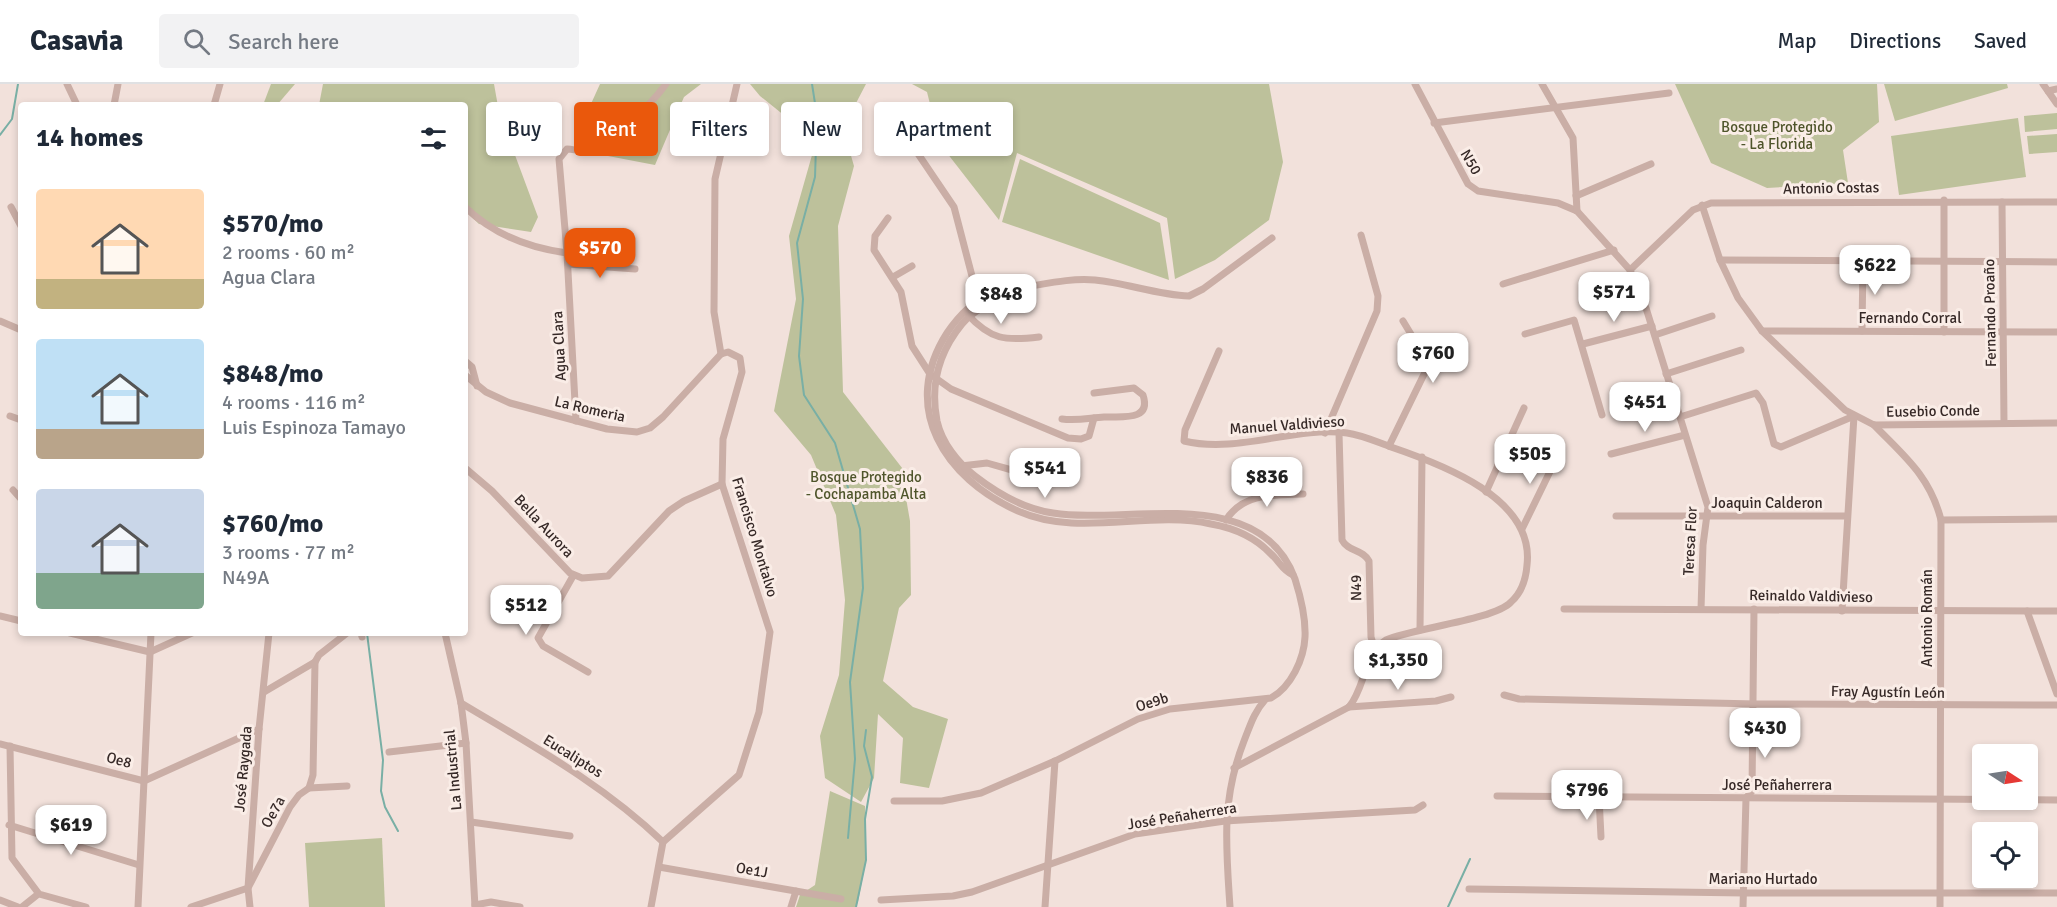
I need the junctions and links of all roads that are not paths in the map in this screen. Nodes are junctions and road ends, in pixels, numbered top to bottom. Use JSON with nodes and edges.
{"nodes":[{"id":1,"x":67,"y":84,"type":"edge"},
{"id":2,"x":118,"y":84,"type":"edge"},
{"id":3,"x":220,"y":84,"type":"edge"},
{"id":4,"x":666,"y":84,"type":"edge"},
{"id":5,"x":737,"y":84,"type":"edge"},
{"id":6,"x":1415,"y":84,"type":"edge"},
{"id":7,"x":1542,"y":84,"type":"edge"},
{"id":8,"x":2043,"y":84,"type":"edge"},
{"id":9,"x":2057,"y":89,"type":"edge"},
{"id":10,"x":2048,"y":92,"type":"junction"},
{"id":11,"x":1669,"y":93,"type":"dead end"},
{"id":12,"x":76,"y":102,"type":"edge"},
{"id":13,"x":115,"y":102,"type":"edge"},
{"id":14,"x":215,"y":102,"type":"edge"},
{"id":15,"x":2057,"y":104,"type":"edge"},
{"id":16,"x":1555,"y":108,"type":"junction"},
{"id":17,"x":1434,"y":123,"type":"junction"},
{"id":18,"x":920,"y":156,"type":"edge"},
{"id":19,"x":1651,"y":164,"type":"dead end"},
{"id":20,"x":1576,"y":196,"type":"junction"},
{"id":21,"x":1944,"y":200,"type":"junction"},
{"id":22,"x":2002,"y":202,"type":"junction"},
{"id":23,"x":2057,"y":202,"type":"edge"},
{"id":24,"x":1702,"y":205,"type":"junction"},
{"id":25,"x":11,"y":207,"type":"dead end"},
{"id":26,"x":468,"y":210,"type":"edge"},
{"id":27,"x":1577,"y":211,"type":"junction"},
{"id":28,"x":888,"y":218,"type":"dead end"},
{"id":29,"x":18,"y":220,"type":"edge"},
{"id":30,"x":1361,"y":235,"type":"dead end"},
{"id":31,"x":1272,"y":238,"type":"dead end"},
{"id":32,"x":1614,"y":250,"type":"junction"},
{"id":33,"x":567,"y":253,"type":"junction"},
{"id":34,"x":1720,"y":260,"type":"junction"},
{"id":35,"x":1863,"y":261,"type":"junction"},
{"id":36,"x":1945,"y":261,"type":"junction"},
{"id":37,"x":2003,"y":262,"type":"junction"},
{"id":38,"x":2057,"y":262,"type":"edge"},
{"id":39,"x":568,"y":264,"type":"junction"},
{"id":40,"x":912,"y":266,"type":"dead end"},
{"id":41,"x":635,"y":268,"type":"dead end"},
{"id":42,"x":1630,"y":270,"type":"junction"},
{"id":43,"x":892,"y":277,"type":"junction"},
{"id":44,"x":1503,"y":284,"type":"dead end"},
{"id":45,"x":987,"y":299,"type":"junction"},
{"id":46,"x":967,"y":314,"type":"junction"},
{"id":47,"x":1712,"y":316,"type":"dead end"},
{"id":48,"x":0,"y":321,"type":"edge"},
{"id":49,"x":1404,"y":321,"type":"dead end"},
{"id":50,"x":1652,"y":326,"type":"junction"},
{"id":51,"x":18,"y":329,"type":"edge"},
{"id":52,"x":1762,"y":331,"type":"junction"},
{"id":53,"x":1862,"y":331,"type":"junction"},
{"id":54,"x":1944,"y":332,"type":"junction"},
{"id":55,"x":2004,"y":332,"type":"junction"},
{"id":56,"x":2057,"y":332,"type":"edge"},
{"id":57,"x":1525,"y":334,"type":"dead end"},
{"id":58,"x":1654,"y":335,"type":"junction"},
{"id":59,"x":1039,"y":337,"type":"dead end"},
{"id":60,"x":1582,"y":344,"type":"junction"},
{"id":61,"x":1741,"y":350,"type":"dead end"},
{"id":62,"x":1219,"y":351,"type":"dead end"},
{"id":63,"x":721,"y":354,"type":"junction"},
{"id":64,"x":468,"y":364,"type":"edge"},
{"id":65,"x":1666,"y":374,"type":"junction"},
{"id":66,"x":933,"y":377,"type":"junction"},
{"id":67,"x":468,"y":378,"type":"edge"},
{"id":68,"x":477,"y":386,"type":"junction"},
{"id":69,"x":1094,"y":393,"type":"dead end"},
{"id":70,"x":1524,"y":408,"type":"dead end"},
{"id":71,"x":1602,"y":415,"type":"dead end"},
{"id":72,"x":10,"y":416,"type":"dead end"},
{"id":73,"x":1854,"y":416,"type":"junction"},
{"id":74,"x":1680,"y":417,"type":"junction"},
{"id":75,"x":1094,"y":418,"type":"junction"},
{"id":76,"x":18,"y":419,"type":"edge"},
{"id":77,"x":1062,"y":419,"type":"dead end"},
{"id":78,"x":576,"y":421,"type":"junction"},
{"id":79,"x":2004,"y":423,"type":"junction"},
{"id":80,"x":2057,"y":423,"type":"edge"},
{"id":81,"x":1874,"y":425,"type":"junction"},
{"id":82,"x":1339,"y":433,"type":"junction"},
{"id":83,"x":1325,"y":434,"type":"junction"},
{"id":84,"x":1685,"y":435,"type":"junction"},
{"id":85,"x":1389,"y":446,"type":"junction"},
{"id":86,"x":1560,"y":451,"type":"dead end"},
{"id":87,"x":1611,"y":454,"type":"dead end"},
{"id":88,"x":1422,"y":458,"type":"junction"},
{"id":89,"x":960,"y":467,"type":"junction"},
{"id":90,"x":468,"y":471,"type":"edge"},
{"id":91,"x":1026,"y":474,"type":"dead end"},
{"id":92,"x":723,"y":484,"type":"junction"},
{"id":93,"x":13,"y":490,"type":"dead end"},
{"id":94,"x":1486,"y":492,"type":"junction"},
{"id":95,"x":1303,"y":494,"type":"dead end"},
{"id":96,"x":18,"y":496,"type":"edge"},
{"id":97,"x":1616,"y":516,"type":"dead end"},
{"id":98,"x":1708,"y":516,"type":"junction"},
{"id":99,"x":1847,"y":516,"type":"junction"},
{"id":100,"x":1122,"y":518,"type":"junction"},
{"id":101,"x":2057,"y":519,"type":"edge"},
{"id":102,"x":1226,"y":520,"type":"junction"},
{"id":103,"x":1941,"y":520,"type":"junction"},
{"id":104,"x":1522,"y":529,"type":"junction"},
{"id":105,"x":1293,"y":575,"type":"junction"},
{"id":106,"x":573,"y":576,"type":"junction"},
{"id":107,"x":1564,"y":609,"type":"dead end"},
{"id":108,"x":1701,"y":609,"type":"junction"},
{"id":109,"x":1754,"y":609,"type":"junction"},
{"id":110,"x":1842,"y":611,"type":"junction"},
{"id":111,"x":1941,"y":611,"type":"junction"},
{"id":112,"x":2027,"y":611,"type":"junction"},
{"id":113,"x":2057,"y":611,"type":"edge"},
{"id":114,"x":0,"y":616,"type":"edge"},
{"id":115,"x":18,"y":620,"type":"edge"},
{"id":116,"x":1420,"y":630,"type":"junction"},
{"id":117,"x":83,"y":636,"type":"edge"},
{"id":118,"x":151,"y":636,"type":"edge"},
{"id":119,"x":185,"y":636,"type":"edge"},
{"id":120,"x":269,"y":636,"type":"edge"},
{"id":121,"x":344,"y":636,"type":"edge"},
{"id":122,"x":446,"y":636,"type":"edge"},
{"id":123,"x":1375,"y":650,"type":"junction"},
{"id":124,"x":150,"y":652,"type":"junction"},
{"id":125,"x":315,"y":662,"type":"junction"},
{"id":126,"x":588,"y":672,"type":"dead end"},
{"id":127,"x":264,"y":692,"type":"junction"},
{"id":128,"x":2057,"y":694,"type":"edge"},
{"id":129,"x":1504,"y":695,"type":"dead end"},
{"id":130,"x":1451,"y":697,"type":"dead end"},
{"id":131,"x":1265,"y":700,"type":"junction"},
{"id":132,"x":461,"y":703,"type":"junction"},
{"id":133,"x":1753,"y":704,"type":"junction"},
{"id":134,"x":2057,"y":705,"type":"edge"},
{"id":135,"x":1940,"y":706,"type":"junction"},
{"id":136,"x":1349,"y":707,"type":"junction"},
{"id":137,"x":259,"y":729,"type":"junction"},
{"id":138,"x":466,"y":743,"type":"junction"},
{"id":139,"x":0,"y":744,"type":"edge"},
{"id":140,"x":10,"y":746,"type":"junction"},
{"id":141,"x":389,"y":752,"type":"dead end"},
{"id":142,"x":1055,"y":761,"type":"junction"},
{"id":143,"x":1234,"y":768,"type":"junction"},
{"id":144,"x":144,"y":781,"type":"junction"},
{"id":145,"x":347,"y":786,"type":"dead end"},
{"id":146,"x":309,"y":788,"type":"junction"},
{"id":147,"x":1497,"y":796,"type":"dead end"},
{"id":148,"x":1599,"y":797,"type":"junction"},
{"id":149,"x":1746,"y":798,"type":"junction"},
{"id":150,"x":1940,"y":800,"type":"junction"},
{"id":151,"x":2057,"y":800,"type":"edge"},
{"id":152,"x":894,"y":801,"type":"dead end"},
{"id":153,"x":1423,"y":805,"type":"dead end"},
{"id":154,"x":1225,"y":821,"type":"junction"},
{"id":155,"x":471,"y":822,"type":"junction"},
{"id":156,"x":9,"y":825,"type":"junction"},
{"id":157,"x":570,"y":836,"type":"dead end"},
{"id":158,"x":1601,"y":837,"type":"dead end"},
{"id":159,"x":663,"y":842,"type":"junction"},
{"id":160,"x":1049,"y":864,"type":"junction"},
{"id":161,"x":140,"y":866,"type":"junction"},
{"id":162,"x":659,"y":867,"type":"junction"},
{"id":163,"x":248,"y":888,"type":"junction"},
{"id":164,"x":1469,"y":889,"type":"dead end"},
{"id":165,"x":796,"y":891,"type":"junction"},
{"id":166,"x":1744,"y":893,"type":"junction"},
{"id":167,"x":1940,"y":893,"type":"junction"},
{"id":168,"x":2057,"y":893,"type":"edge"},
{"id":169,"x":38,"y":894,"type":"junction"},
{"id":170,"x":841,"y":899,"type":"dead end"},
{"id":171,"x":0,"y":900,"type":"edge"},
{"id":172,"x":881,"y":900,"type":"dead end"},
{"id":173,"x":475,"y":906,"type":"edge"},
{"id":174,"x":18,"y":907,"type":"edge"},
{"id":175,"x":22,"y":907,"type":"edge"},
{"id":176,"x":37,"y":907,"type":"edge"},
{"id":177,"x":86,"y":907,"type":"edge"},
{"id":178,"x":138,"y":907,"type":"edge"},
{"id":179,"x":191,"y":907,"type":"edge"},
{"id":180,"x":250,"y":907,"type":"edge"},
{"id":181,"x":520,"y":907,"type":"edge"},
{"id":182,"x":651,"y":907,"type":"edge"},
{"id":183,"x":791,"y":907,"type":"edge"},
{"id":184,"x":1045,"y":907,"type":"edge"},
{"id":185,"x":1230,"y":907,"type":"edge"},
{"id":186,"x":1743,"y":907,"type":"edge"},
{"id":187,"x":1940,"y":907,"type":"edge"}],
"edges":[{"from":1,"to":12,"type":"street"},
{"from":2,"to":13,"type":"street"},
{"from":3,"to":14,"type":"street"},
{"from":4,"to":33,"type":"street","name":"Agua Clara"},
{"from":5,"to":63,"type":"street"},
{"from":6,"to":17,"type":"street","name":"N50"},
{"from":7,"to":16,"type":"street"},
{"from":8,"to":10,"type":"street"},
{"from":9,"to":10,"type":"street"},
{"from":10,"to":15,"type":"street"},
{"from":11,"to":16,"type":"street"},
{"from":16,"to":17,"type":"street"},
{"from":16,"to":20,"type":"street"},
{"from":17,"to":27,"type":"street","name":"N50"},
{"from":18,"to":45,"type":"street"},
{"from":19,"to":20,"type":"street"},
{"from":20,"to":27,"type":"street"},
{"from":21,"to":22,"type":"street","name":"Antonio Costas"},
{"from":21,"to":24,"type":"street","name":"Antonio Costas"},
{"from":21,"to":36,"type":"street"},
{"from":22,"to":23,"type":"street","name":"Antonio Costas"},
{"from":22,"to":37,"type":"street","name":"Fernando Proaño"},
{"from":24,"to":34,"type":"street"},
{"from":24,"to":42,"type":"street"},
{"from":25,"to":29,"type":"street"},
{"from":26,"to":33,"type":"street"},
{"from":27,"to":32,"type":"street","name":"Teresa Flor"},
{"from":28,"to":43,"type":"street"},
{"from":30,"to":83,"type":"street"},
{"from":31,"to":45,"type":"street"},
{"from":32,"to":42,"type":"street","name":"Teresa Flor"},
{"from":32,"to":44,"type":"street"},
{"from":33,"to":39,"type":"street","name":"Agua Clara"},
{"from":34,"to":35,"type":"street"},
{"from":34,"to":52,"type":"street"},
{"from":35,"to":36,"type":"street"},
{"from":35,"to":53,"type":"street"},
{"from":36,"to":37,"type":"street"},
{"from":36,"to":54,"type":"street"},
{"from":37,"to":38,"type":"street"},
{"from":37,"to":55,"type":"street","name":"Fernando Proaño"},
{"from":39,"to":41,"type":"street"},
{"from":39,"to":78,"type":"street","name":"Agua Clara"},
{"from":40,"to":43,"type":"street"},
{"from":42,"to":50,"type":"street","name":"Teresa Flor"},
{"from":43,"to":66,"type":"street"},
{"from":45,"to":46,"type":"street"},
{"from":46,"to":59,"type":"street"},
{"from":46,"to":66,"type":"street"},
{"from":47,"to":58,"type":"street"},
{"from":48,"to":51,"type":"street"},
{"from":49,"to":85,"type":"street"},
{"from":50,"to":58,"type":"street","name":"Teresa Flor"},
{"from":50,"to":60,"type":"street"},
{"from":52,"to":53,"type":"street","name":"Fernando Corral"},
{"from":52,"to":73,"type":"street"},
{"from":53,"to":54,"type":"street","name":"Fernando Corral"},
{"from":54,"to":55,"type":"street","name":"Fernando Corral"},
{"from":55,"to":56,"type":"street","name":"Fernando Corral"},
{"from":55,"to":79,"type":"street","name":"Fernando Proaño"},
{"from":57,"to":60,"type":"street"},
{"from":58,"to":65,"type":"street","name":"Teresa Flor"},
{"from":60,"to":71,"type":"street"},
{"from":61,"to":65,"type":"street"},
{"from":62,"to":83,"type":"street","name":"Manuel Valdivieso"},
{"from":63,"to":78,"type":"street","name":"La Romeria"},
{"from":63,"to":92,"type":"street","name":"Francisco Montalvo"},
{"from":64,"to":68,"type":"street"},
{"from":65,"to":74,"type":"street","name":"Teresa Flor"},
{"from":66,"to":75,"type":"street"},
{"from":66,"to":89,"type":"street"},
{"from":67,"to":68,"type":"street","name":"La Romeria"},
{"from":68,"to":78,"type":"street","name":"La Romeria"},
{"from":69,"to":75,"type":"street"},
{"from":70,"to":94,"type":"street"},
{"from":72,"to":76,"type":"street"},
{"from":73,"to":74,"type":"street"},
{"from":73,"to":81,"type":"street","name":"Eusebio Conde"},
{"from":73,"to":99,"type":"street"},
{"from":74,"to":84,"type":"street","name":"Teresa Flor"},
{"from":75,"to":77,"type":"street"},
{"from":79,"to":80,"type":"street","name":"Eusebio Conde"},
{"from":79,"to":81,"type":"street","name":"Eusebio Conde"},
{"from":81,"to":103,"type":"street","name":"Antonio Román"},
{"from":82,"to":83,"type":"street","name":"Manuel Valdivieso"},
{"from":82,"to":85,"type":"street","name":"Manuel Valdivieso"},
{"from":82,"to":123,"type":"street","name":"N49"},
{"from":84,"to":87,"type":"street"},
{"from":84,"to":98,"type":"street","name":"Teresa Flor"},
{"from":85,"to":88,"type":"street","name":"Manuel Valdivieso"},
{"from":86,"to":104,"type":"street"},
{"from":88,"to":94,"type":"street","name":"Manuel Valdivieso"},
{"from":88,"to":116,"type":"street"},
{"from":89,"to":91,"type":"street"},
{"from":89,"to":100,"type":"street"},
{"from":90,"to":106,"type":"street","name":"Bella Aurora"},
{"from":92,"to":106,"type":"street","name":"Bella Aurora"},
{"from":92,"to":159,"type":"street","name":"Francisco Montalvo"},
{"from":93,"to":96,"type":"street"},
{"from":94,"to":104,"type":"street","name":"Manuel Valdivieso"},
{"from":95,"to":102,"type":"street"},
{"from":97,"to":98,"type":"street","name":"Joaquin Calderon"},
{"from":98,"to":99,"type":"street","name":"Joaquin Calderon"},
{"from":98,"to":108,"type":"street","name":"Teresa Flor"},
{"from":99,"to":110,"type":"street"},
{"from":100,"to":102,"type":"street"},
{"from":100,"to":105,"type":"street"},
{"from":101,"to":103,"type":"street"},
{"from":102,"to":105,"type":"street"},
{"from":103,"to":111,"type":"street","name":"Antonio Román"},
{"from":104,"to":116,"type":"street","name":"Manuel Valdivieso"},
{"from":105,"to":131,"type":"street"},
{"from":106,"to":126,"type":"street"},
{"from":107,"to":108,"type":"street","name":"Reinaldo Valdivieso"},
{"from":108,"to":109,"type":"street","name":"Reinaldo Valdivieso"},
{"from":109,"to":110,"type":"street","name":"Reinaldo Valdivieso"},
{"from":109,"to":133,"type":"street"},
{"from":110,"to":111,"type":"street","name":"Reinaldo Valdivieso"},
{"from":111,"to":112,"type":"street","name":"Reinaldo Valdivieso"},
{"from":111,"to":135,"type":"street","name":"Antonio Román"},
{"from":112,"to":113,"type":"street","name":"Reinaldo Valdivieso"},
{"from":112,"to":128,"type":"street"},
{"from":114,"to":115,"type":"street"},
{"from":116,"to":123,"type":"street","name":"Manuel Valdivieso"},
{"from":117,"to":124,"type":"street"},
{"from":118,"to":124,"type":"street"},
{"from":119,"to":124,"type":"street"},
{"from":120,"to":127,"type":"street","name":"José Raygada"},
{"from":121,"to":125,"type":"street"},
{"from":122,"to":132,"type":"street","name":"La Industrial"},
{"from":123,"to":136,"type":"street"},
{"from":124,"to":144,"type":"street"},
{"from":125,"to":127,"type":"street"},
{"from":125,"to":146,"type":"street"},
{"from":127,"to":137,"type":"street","name":"José Raygada"},
{"from":129,"to":133,"type":"street","name":"Fray Agustín León"},
{"from":130,"to":136,"type":"street"},
{"from":131,"to":142,"type":"street","name":"Oe9b"},
{"from":131,"to":143,"type":"street"},
{"from":132,"to":138,"type":"street","name":"La Industrial"},
{"from":132,"to":159,"type":"street","name":"Eucaliptos"},
{"from":133,"to":135,"type":"street","name":"Fray Agustín León"},
{"from":133,"to":149,"type":"street"},
{"from":134,"to":135,"type":"street","name":"Fray Agustín León"},
{"from":135,"to":150,"type":"street","name":"Antonio Román"},
{"from":136,"to":143,"type":"street"},
{"from":137,"to":144,"type":"street","name":"Oe8"},
{"from":137,"to":163,"type":"street","name":"José Raygada"},
{"from":138,"to":141,"type":"street"},
{"from":138,"to":155,"type":"street","name":"La Industrial"},
{"from":139,"to":140,"type":"street","name":"Oe8"},
{"from":140,"to":144,"type":"street","name":"Oe8"},
{"from":140,"to":156,"type":"street"},
{"from":142,"to":152,"type":"street"},
{"from":142,"to":160,"type":"street"},
{"from":143,"to":154,"type":"street"},
{"from":144,"to":161,"type":"street"},
{"from":145,"to":146,"type":"street"},
{"from":146,"to":163,"type":"street","name":"Oe7a"},
{"from":147,"to":148,"type":"street","name":"José Peñaherrera"},
{"from":148,"to":149,"type":"street","name":"José Peñaherrera"},
{"from":148,"to":158,"type":"street"},
{"from":149,"to":150,"type":"street","name":"José Peñaherrera"},
{"from":149,"to":166,"type":"street"},
{"from":150,"to":151,"type":"street","name":"José Peñaherrera"},
{"from":150,"to":167,"type":"street","name":"Antonio Román"},
{"from":153,"to":154,"type":"street","name":"José Peñaherrera"},
{"from":154,"to":160,"type":"street","name":"José Peñaherrera"},
{"from":154,"to":185,"type":"street"},
{"from":155,"to":157,"type":"street"},
{"from":155,"to":173,"type":"street","name":"La Industrial"},
{"from":156,"to":161,"type":"street"},
{"from":156,"to":169,"type":"street"},
{"from":159,"to":162,"type":"street"},
{"from":160,"to":172,"type":"street","name":"José Peñaherrera"},
{"from":160,"to":184,"type":"street"},
{"from":161,"to":178,"type":"street"},
{"from":162,"to":165,"type":"street","name":"Oe1J"},
{"from":162,"to":182,"type":"street"},
{"from":163,"to":179,"type":"street"},
{"from":163,"to":180,"type":"street","name":"José Raygada"},
{"from":164,"to":166,"type":"street","name":"Mariano Hurtado"},
{"from":165,"to":170,"type":"street","name":"Oe1J"},
{"from":165,"to":183,"type":"street"},
{"from":166,"to":167,"type":"street","name":"Mariano Hurtado"},
{"from":166,"to":186,"type":"street"},
{"from":167,"to":168,"type":"street","name":"Mariano Hurtado"},
{"from":167,"to":187,"type":"street","name":"Antonio Román"},
{"from":169,"to":175,"type":"street"},
{"from":169,"to":176,"type":"street"},
{"from":169,"to":177,"type":"street"},
{"from":171,"to":174,"type":"street"},
{"from":173,"to":181,"type":"street"}]}
